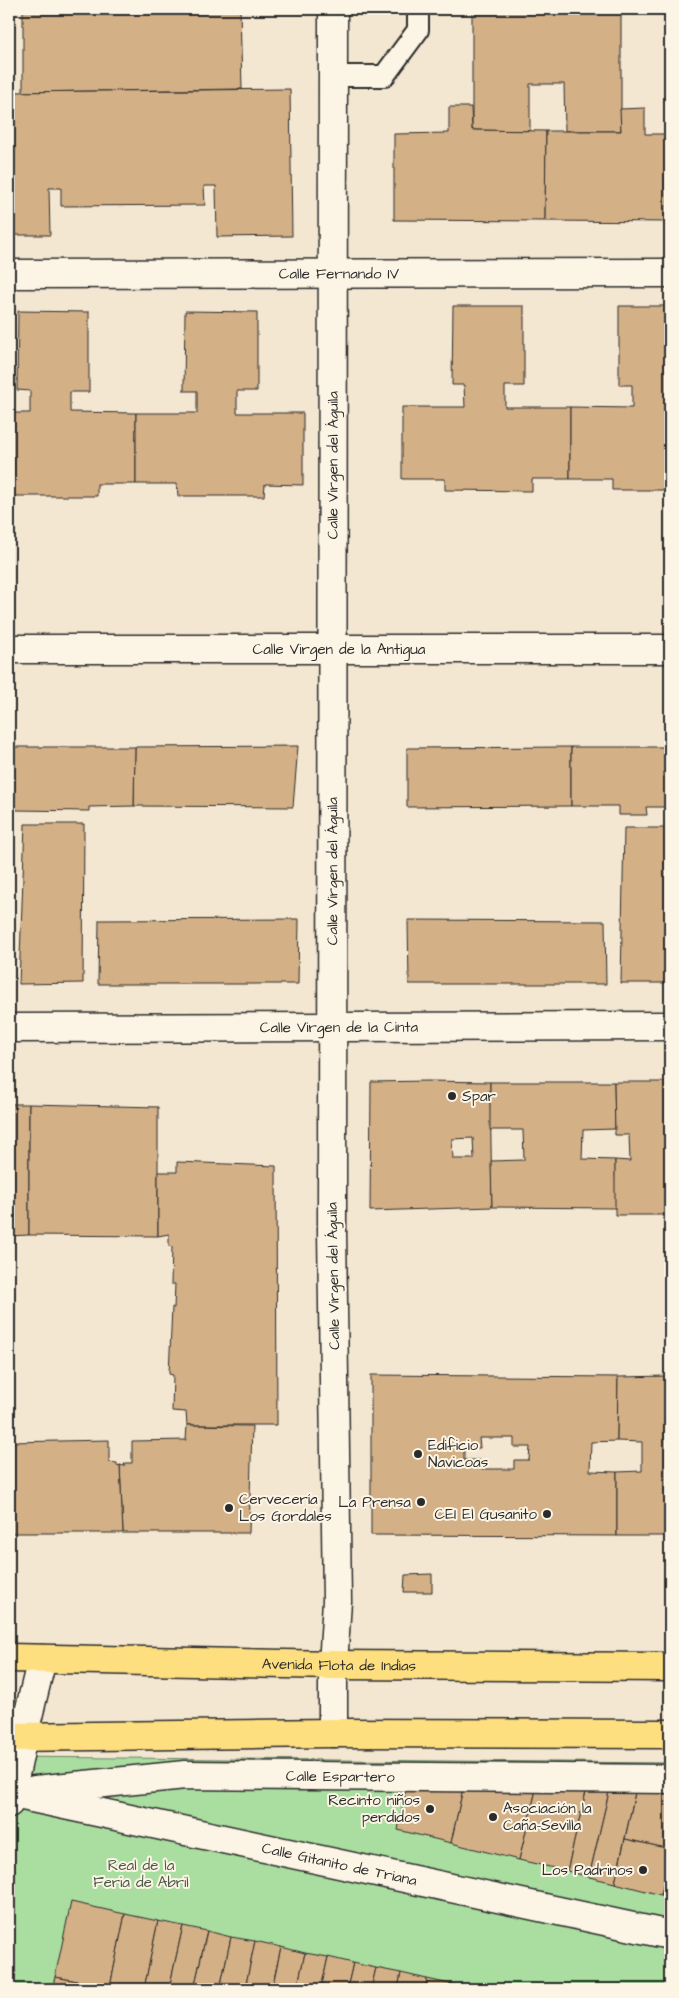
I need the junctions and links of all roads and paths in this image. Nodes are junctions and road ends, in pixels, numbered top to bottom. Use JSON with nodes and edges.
{"nodes":[{"id":1,"x":333,"y":9,"type":"edge"},
{"id":2,"x":418,"y":9,"type":"edge"},
{"id":3,"x":333,"y":76,"type":"junction"},
{"id":4,"x":333,"y":273,"type":"junction"},
{"id":5,"x":670,"y":273,"type":"edge"},
{"id":6,"x":9,"y":274,"type":"edge"},
{"id":7,"x":9,"y":649,"type":"edge"},
{"id":8,"x":333,"y":649,"type":"junction"},
{"id":9,"x":670,"y":649,"type":"edge"},
{"id":10,"x":333,"y":1026,"type":"junction"},
{"id":11,"x":670,"y":1026,"type":"edge"},
{"id":12,"x":9,"y":1028,"type":"edge"},
{"id":13,"x":9,"y":1658,"type":"edge"},
{"id":14,"x":42,"y":1659,"type":"junction"},
{"id":15,"x":333,"y":1665,"type":"junction"},
{"id":16,"x":670,"y":1667,"type":"edge"},
{"id":17,"x":333,"y":1733,"type":"junction"},
{"id":18,"x":670,"y":1734,"type":"edge"},
{"id":19,"x":16,"y":1737,"type":"edge"},
{"id":20,"x":670,"y":1778,"type":"edge"},
{"id":21,"x":9,"y":1796,"type":"edge"},
{"id":22,"x":670,"y":1935,"type":"edge"}],
"edges":[{"from":1,"to":3,"type":"street","name":"Calle Virgen del Águila"},
{"from":2,"to":3,"type":"lane"},
{"from":3,"to":4,"type":"street","name":"Calle Virgen del Águila"},
{"from":4,"to":5,"type":"street","name":"Calle Fernando IV"},
{"from":4,"to":6,"type":"street","name":"Calle Fernando IV"},
{"from":4,"to":8,"type":"street","name":"Calle Virgen del Águila"},
{"from":7,"to":8,"type":"street","name":"Calle Virgen de la Antigua"},
{"from":8,"to":9,"type":"street","name":"Calle Virgen de la Antigua"},
{"from":8,"to":10,"type":"street","name":"Calle Virgen del Águila"},
{"from":10,"to":11,"type":"street","name":"Calle Virgen de la Cinta"},
{"from":10,"to":12,"type":"street","name":"Calle Virgen de la Cinta"},
{"from":10,"to":15,"type":"street","name":"Calle Virgen del Águila"},
{"from":13,"to":14,"type":"main road","name":"Avenida Flota de Indias"},
{"from":14,"to":15,"type":"main road","name":"Avenida Flota de Indias"},
{"from":14,"to":19,"type":"street"},
{"from":15,"to":16,"type":"main road","name":"Avenida Flota de Indias"},
{"from":15,"to":17,"type":"street","name":"Calle Virgen del Águila"},
{"from":17,"to":18,"type":"main road"},
{"from":17,"to":19,"type":"main road"},
{"from":19,"to":21,"type":"street"},
{"from":20,"to":21,"type":"street","name":"Calle Espartero"},
{"from":21,"to":22,"type":"street","name":"Calle Gitanito de Triana"}]}
